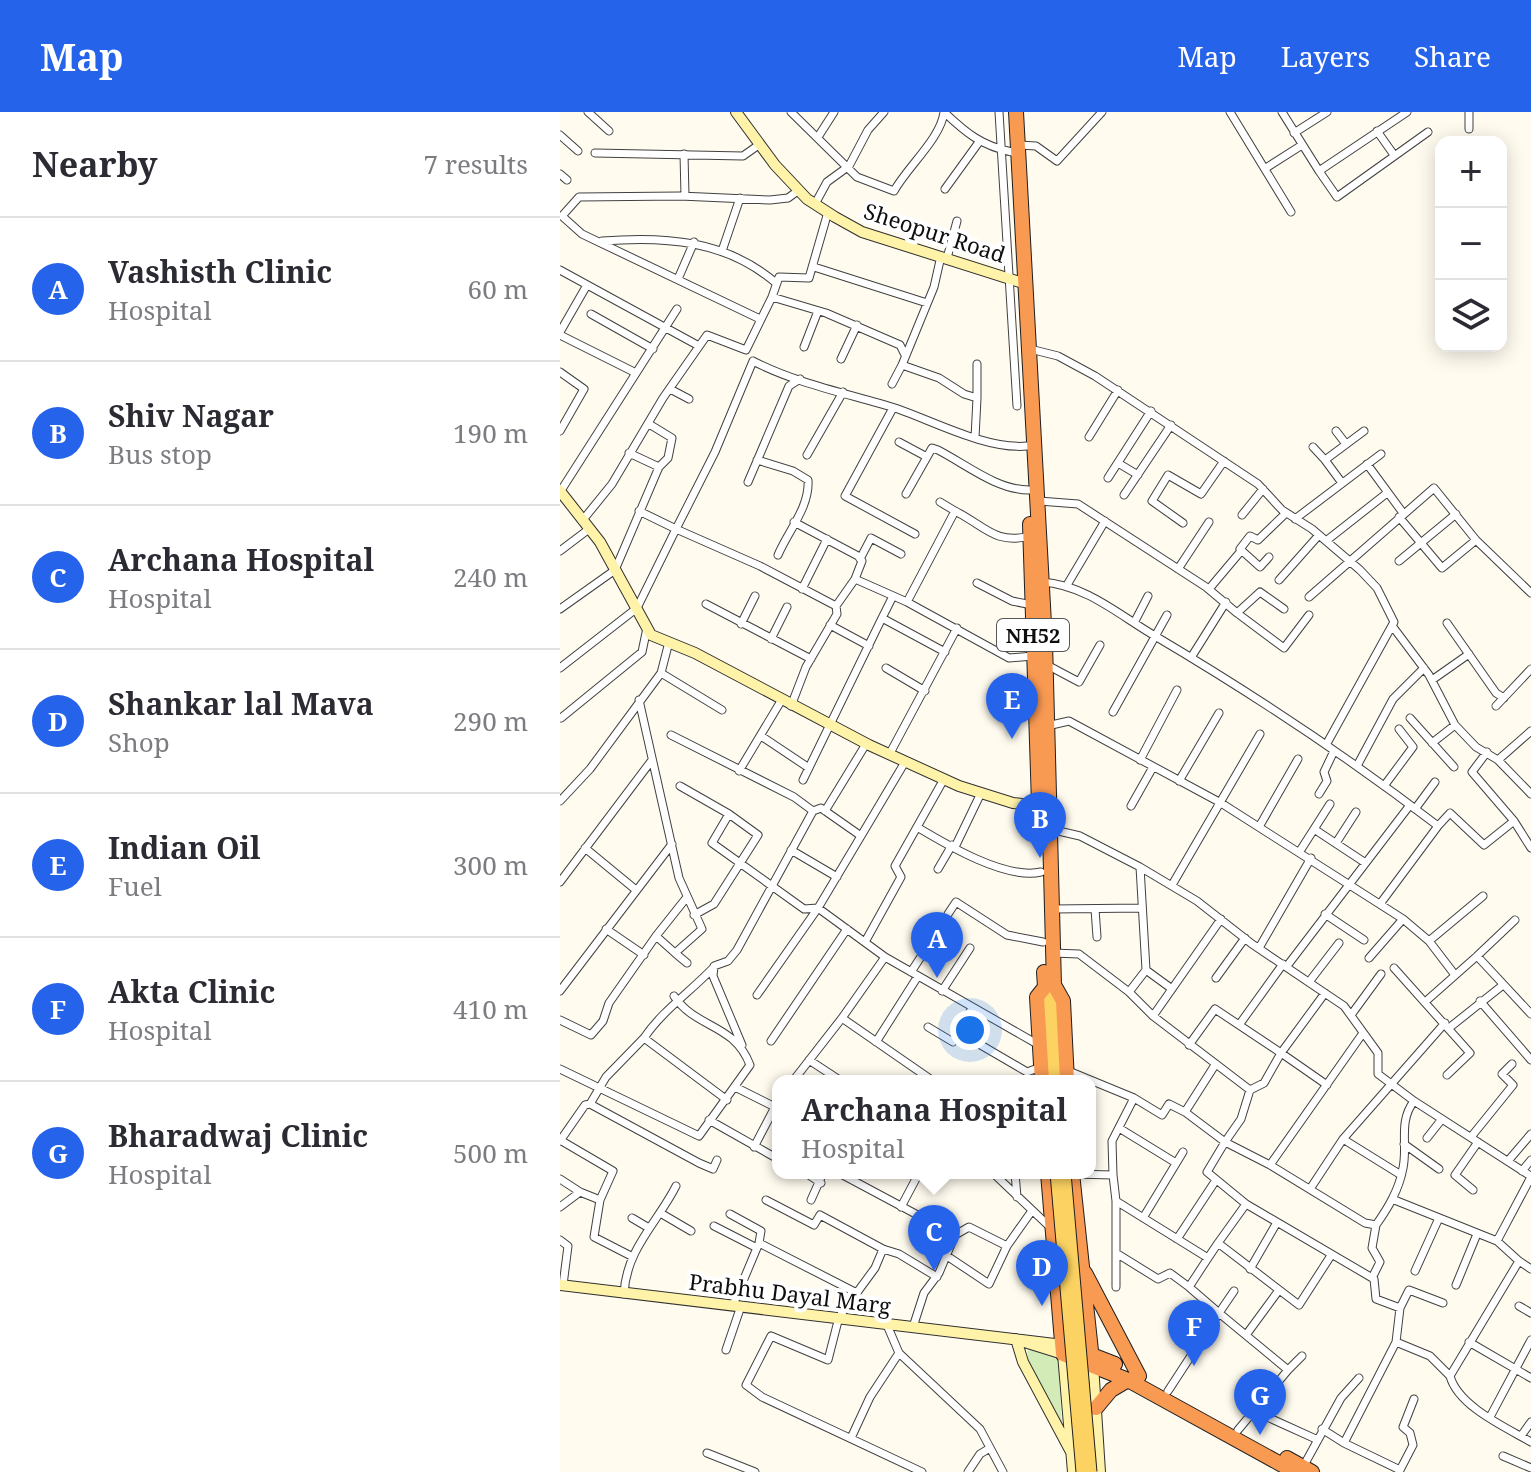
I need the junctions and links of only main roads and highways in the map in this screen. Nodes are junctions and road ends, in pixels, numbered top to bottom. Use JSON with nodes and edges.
{"nodes":[{"id":1,"x":1010,"y":112,"type":"edge"},
{"id":2,"x":1016,"y":112,"type":"edge"},
{"id":3,"x":1011,"y":149,"type":"junction"},
{"id":4,"x":1018,"y":282,"type":"junction"},
{"id":5,"x":1034,"y":495,"type":"junction"},
{"id":6,"x":1040,"y":660,"type":"junction"},
{"id":7,"x":1048,"y":947,"type":"junction"},
{"id":8,"x":1050,"y":988,"type":"junction"},
{"id":9,"x":1051,"y":1007,"type":"junction"},
{"id":10,"x":1042,"y":1074,"type":"edge"},
{"id":11,"x":1050,"y":1075,"type":"edge"},
{"id":12,"x":1064,"y":1075,"type":"edge"},
{"id":13,"x":1064,"y":1075,"type":"edge"},
{"id":14,"x":1049,"y":1179,"type":"edge"},
{"id":15,"x":1057,"y":1179,"type":"edge"},
{"id":16,"x":1066,"y":1179,"type":"edge"},
{"id":17,"x":1072,"y":1179,"type":"edge"},
{"id":18,"x":1079,"y":1262,"type":"junction"},
{"id":19,"x":1092,"y":1359,"type":"junction"},
{"id":20,"x":1134,"y":1378,"type":"junction"},
{"id":21,"x":1096,"y":1408,"type":"road end"},
{"id":22,"x":1303,"y":1470,"type":"edge"},
{"id":23,"x":1082,"y":1472,"type":"edge"},
{"id":24,"x":1091,"y":1472,"type":"edge"}],
"edges":[{"from":1,"to":3,"type":"highway","number":"NH52"},
{"from":2,"to":3,"type":"highway","number":"NH52"},
{"from":3,"to":4,"type":"highway","number":"NH52"},
{"from":4,"to":5,"type":"highway","number":"NH52"},
{"from":4,"to":5,"type":"highway","number":"NH52"},
{"from":5,"to":6,"type":"highway","number":"NH52"},
{"from":5,"to":6,"type":"highway","number":"NH52"},
{"from":6,"to":7,"type":"highway","number":"NH52"},
{"from":6,"to":7,"type":"highway","number":"NH52"},
{"from":7,"to":8,"type":"highway","number":"NH52"},
{"from":8,"to":9,"type":"main road"},
{"from":8,"to":10,"type":"highway","number":"NH52"},
{"from":8,"to":12,"type":"highway","number":"NH52"},
{"from":9,"to":11,"type":"main road"},
{"from":9,"to":13,"type":"main road"},
{"from":14,"to":19,"type":"highway"},
{"from":15,"to":23,"type":"main road","bridge":true},
{"from":16,"to":24,"type":"main road","bridge":true},
{"from":17,"to":18,"type":"highway"},
{"from":18,"to":19,"type":"highway"},
{"from":18,"to":20,"type":"highway"},
{"from":19,"to":20,"type":"highway"},
{"from":20,"to":21,"type":"highway"},
{"from":20,"to":22,"type":"highway"},
{"from":20,"to":22,"type":"highway"}]}
